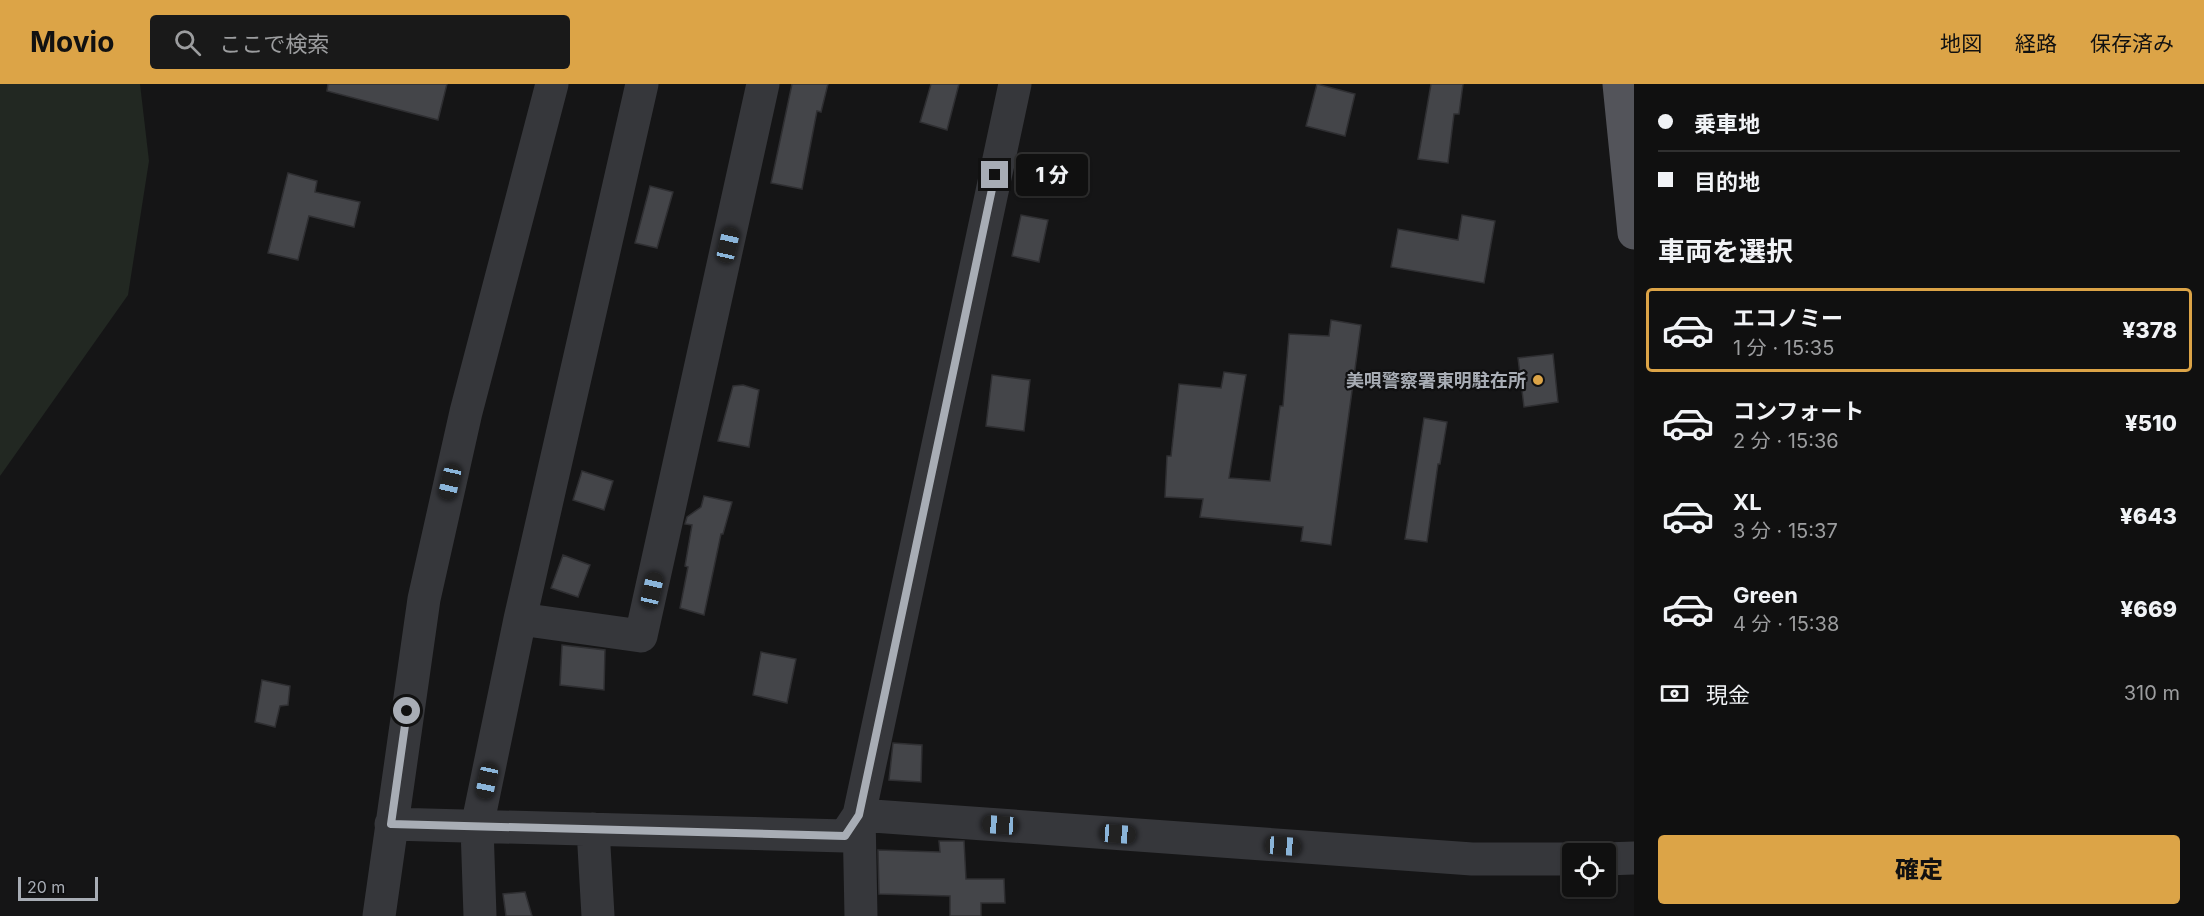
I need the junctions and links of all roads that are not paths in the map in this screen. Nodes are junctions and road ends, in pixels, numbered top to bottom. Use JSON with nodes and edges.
{"nodes":[{"id":1,"x":552,"y":84,"type":"edge"},
{"id":2,"x":642,"y":84,"type":"edge"},
{"id":3,"x":763,"y":84,"type":"edge"},
{"id":4,"x":1015,"y":84,"type":"edge"},
{"id":5,"x":1619,"y":84,"type":"edge"},
{"id":6,"x":1634,"y":233,"type":"edge"},
{"id":7,"x":520,"y":619,"type":"junction"},
{"id":8,"x":859,"y":815,"type":"junction"},
{"id":9,"x":391,"y":824,"type":"junction"},
{"id":10,"x":477,"y":827,"type":"junction"},
{"id":11,"x":594,"y":829,"type":"junction"},
{"id":12,"x":1634,"y":858,"type":"edge"},
{"id":13,"x":1562,"y":859,"type":"edge"},
{"id":14,"x":1616,"y":859,"type":"edge"},
{"id":15,"x":379,"y":916,"type":"edge"},
{"id":16,"x":480,"y":916,"type":"edge"},
{"id":17,"x":598,"y":916,"type":"edge"},
{"id":18,"x":861,"y":916,"type":"edge"}],
"edges":[{"from":1,"to":9,"type":"street"},
{"from":2,"to":7,"type":"street"},
{"from":3,"to":7,"type":"street"},
{"from":4,"to":8,"type":"street"},
{"from":5,"to":6,"type":"main road"},
{"from":7,"to":10,"type":"street"},
{"from":8,"to":11,"type":"street"},
{"from":8,"to":13,"type":"street"},
{"from":8,"to":18,"type":"street"},
{"from":9,"to":10,"type":"street"},
{"from":9,"to":15,"type":"street"},
{"from":10,"to":11,"type":"street"},
{"from":10,"to":16,"type":"street"},
{"from":11,"to":17,"type":"street"},
{"from":12,"to":14,"type":"street"}]}
